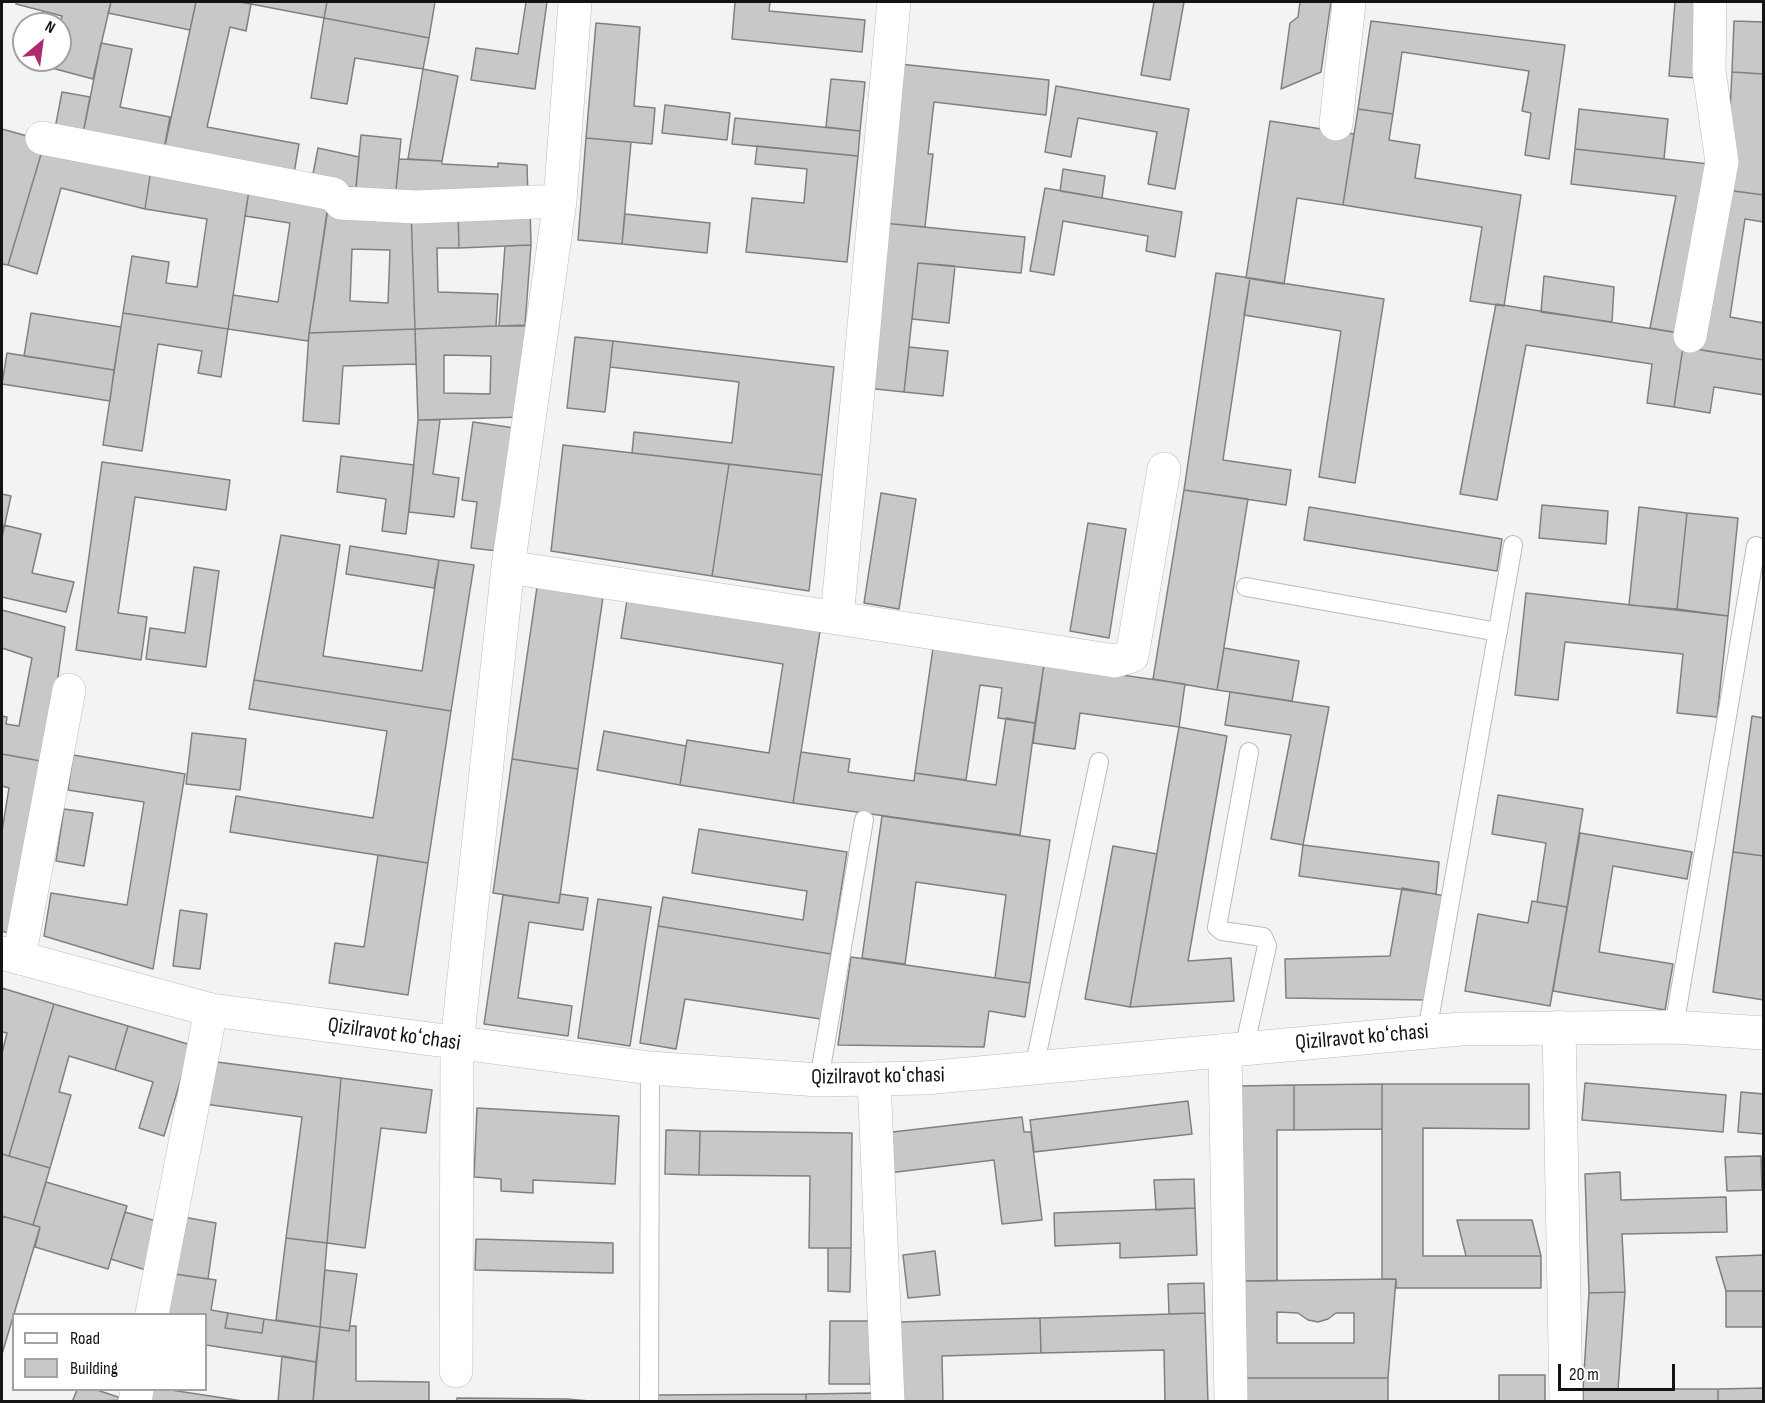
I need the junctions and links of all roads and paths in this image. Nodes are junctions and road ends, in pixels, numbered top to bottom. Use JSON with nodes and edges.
{"nodes":[{"id":1,"x":575,"y":2,"type":"edge"},
{"id":2,"x":894,"y":2,"type":"edge"},
{"id":3,"x":1349,"y":2,"type":"edge"},
{"id":4,"x":1710,"y":2,"type":"edge"},
{"id":5,"x":1336,"y":124,"type":"dead end"},
{"id":6,"x":42,"y":138,"type":"dead end"},
{"id":7,"x":560,"y":201,"type":"junction"},
{"id":8,"x":1690,"y":336,"type":"dead end"},
{"id":9,"x":1164,"y":469,"type":"dead end"},
{"id":10,"x":1513,"y":545,"type":"dead end"},
{"id":11,"x":1756,"y":546,"type":"dead end"},
{"id":12,"x":508,"y":567,"type":"junction"},
{"id":13,"x":1246,"y":587,"type":"dead end"},
{"id":14,"x":837,"y":618,"type":"junction"},
{"id":15,"x":1498,"y":632,"type":"junction"},
{"id":16,"x":69,"y":690,"type":"dead end"},
{"id":17,"x":1249,"y":752,"type":"dead end"},
{"id":18,"x":1098,"y":762,"type":"dead end"},
{"id":19,"x":864,"y":820,"type":"dead end"},
{"id":20,"x":10,"y":955,"type":"edge"},
{"id":21,"x":211,"y":1010,"type":"junction"},
{"id":22,"x":1559,"y":1027,"type":"junction"},
{"id":23,"x":1674,"y":1027,"type":"junction"},
{"id":24,"x":1427,"y":1032,"type":"junction"},
{"id":25,"x":1764,"y":1033,"type":"edge"},
{"id":26,"x":457,"y":1043,"type":"junction"},
{"id":27,"x":1234,"y":1049,"type":"junction"},
{"id":28,"x":650,"y":1068,"type":"junction"},
{"id":29,"x":1034,"y":1068,"type":"junction"},
{"id":30,"x":874,"y":1079,"type":"junction"},
{"id":31,"x":819,"y":1080,"type":"junction"},
{"id":32,"x":152,"y":1313,"type":"edge"},
{"id":33,"x":456,"y":1371,"type":"dead end"},
{"id":34,"x":649,"y":1401,"type":"edge"},
{"id":35,"x":888,"y":1401,"type":"edge"},
{"id":36,"x":1231,"y":1401,"type":"edge"},
{"id":37,"x":1566,"y":1401,"type":"edge"}],
"edges":[{"from":1,"to":7,"type":"street"},
{"from":2,"to":14,"type":"street"},
{"from":3,"to":5,"type":"street"},
{"from":4,"to":8,"type":"street"},
{"from":6,"to":7,"type":"street"},
{"from":7,"to":12,"type":"street"},
{"from":9,"to":14,"type":"street"},
{"from":10,"to":15,"type":"lane"},
{"from":11,"to":23,"type":"lane"},
{"from":12,"to":14,"type":"street"},
{"from":12,"to":26,"type":"street"},
{"from":13,"to":15,"type":"lane"},
{"from":15,"to":24,"type":"lane"},
{"from":16,"to":20,"type":"street"},
{"from":17,"to":27,"type":"lane"},
{"from":18,"to":29,"type":"lane"},
{"from":19,"to":31,"type":"lane"},
{"from":20,"to":21,"type":"street","name":"Qizilravot koʻchasi"},
{"from":21,"to":26,"type":"street","name":"Qizilravot koʻchasi"},
{"from":21,"to":32,"type":"street"},
{"from":22,"to":23,"type":"street","name":"Qizilravot koʻchasi"},
{"from":22,"to":24,"type":"street","name":"Qizilravot koʻchasi"},
{"from":22,"to":37,"type":"street"},
{"from":23,"to":25,"type":"street","name":"Qizilravot koʻchasi"},
{"from":24,"to":27,"type":"street","name":"Qizilravot koʻchasi"},
{"from":26,"to":28,"type":"street","name":"Qizilravot koʻchasi"},
{"from":26,"to":33,"type":"street"},
{"from":27,"to":29,"type":"street","name":"Qizilravot koʻchasi"},
{"from":27,"to":36,"type":"street"},
{"from":28,"to":31,"type":"street","name":"Qizilravot koʻchasi"},
{"from":28,"to":34,"type":"lane"},
{"from":29,"to":30,"type":"street","name":"Qizilravot koʻchasi"},
{"from":30,"to":31,"type":"street","name":"Qizilravot koʻchasi"},
{"from":30,"to":35,"type":"street"}]}
